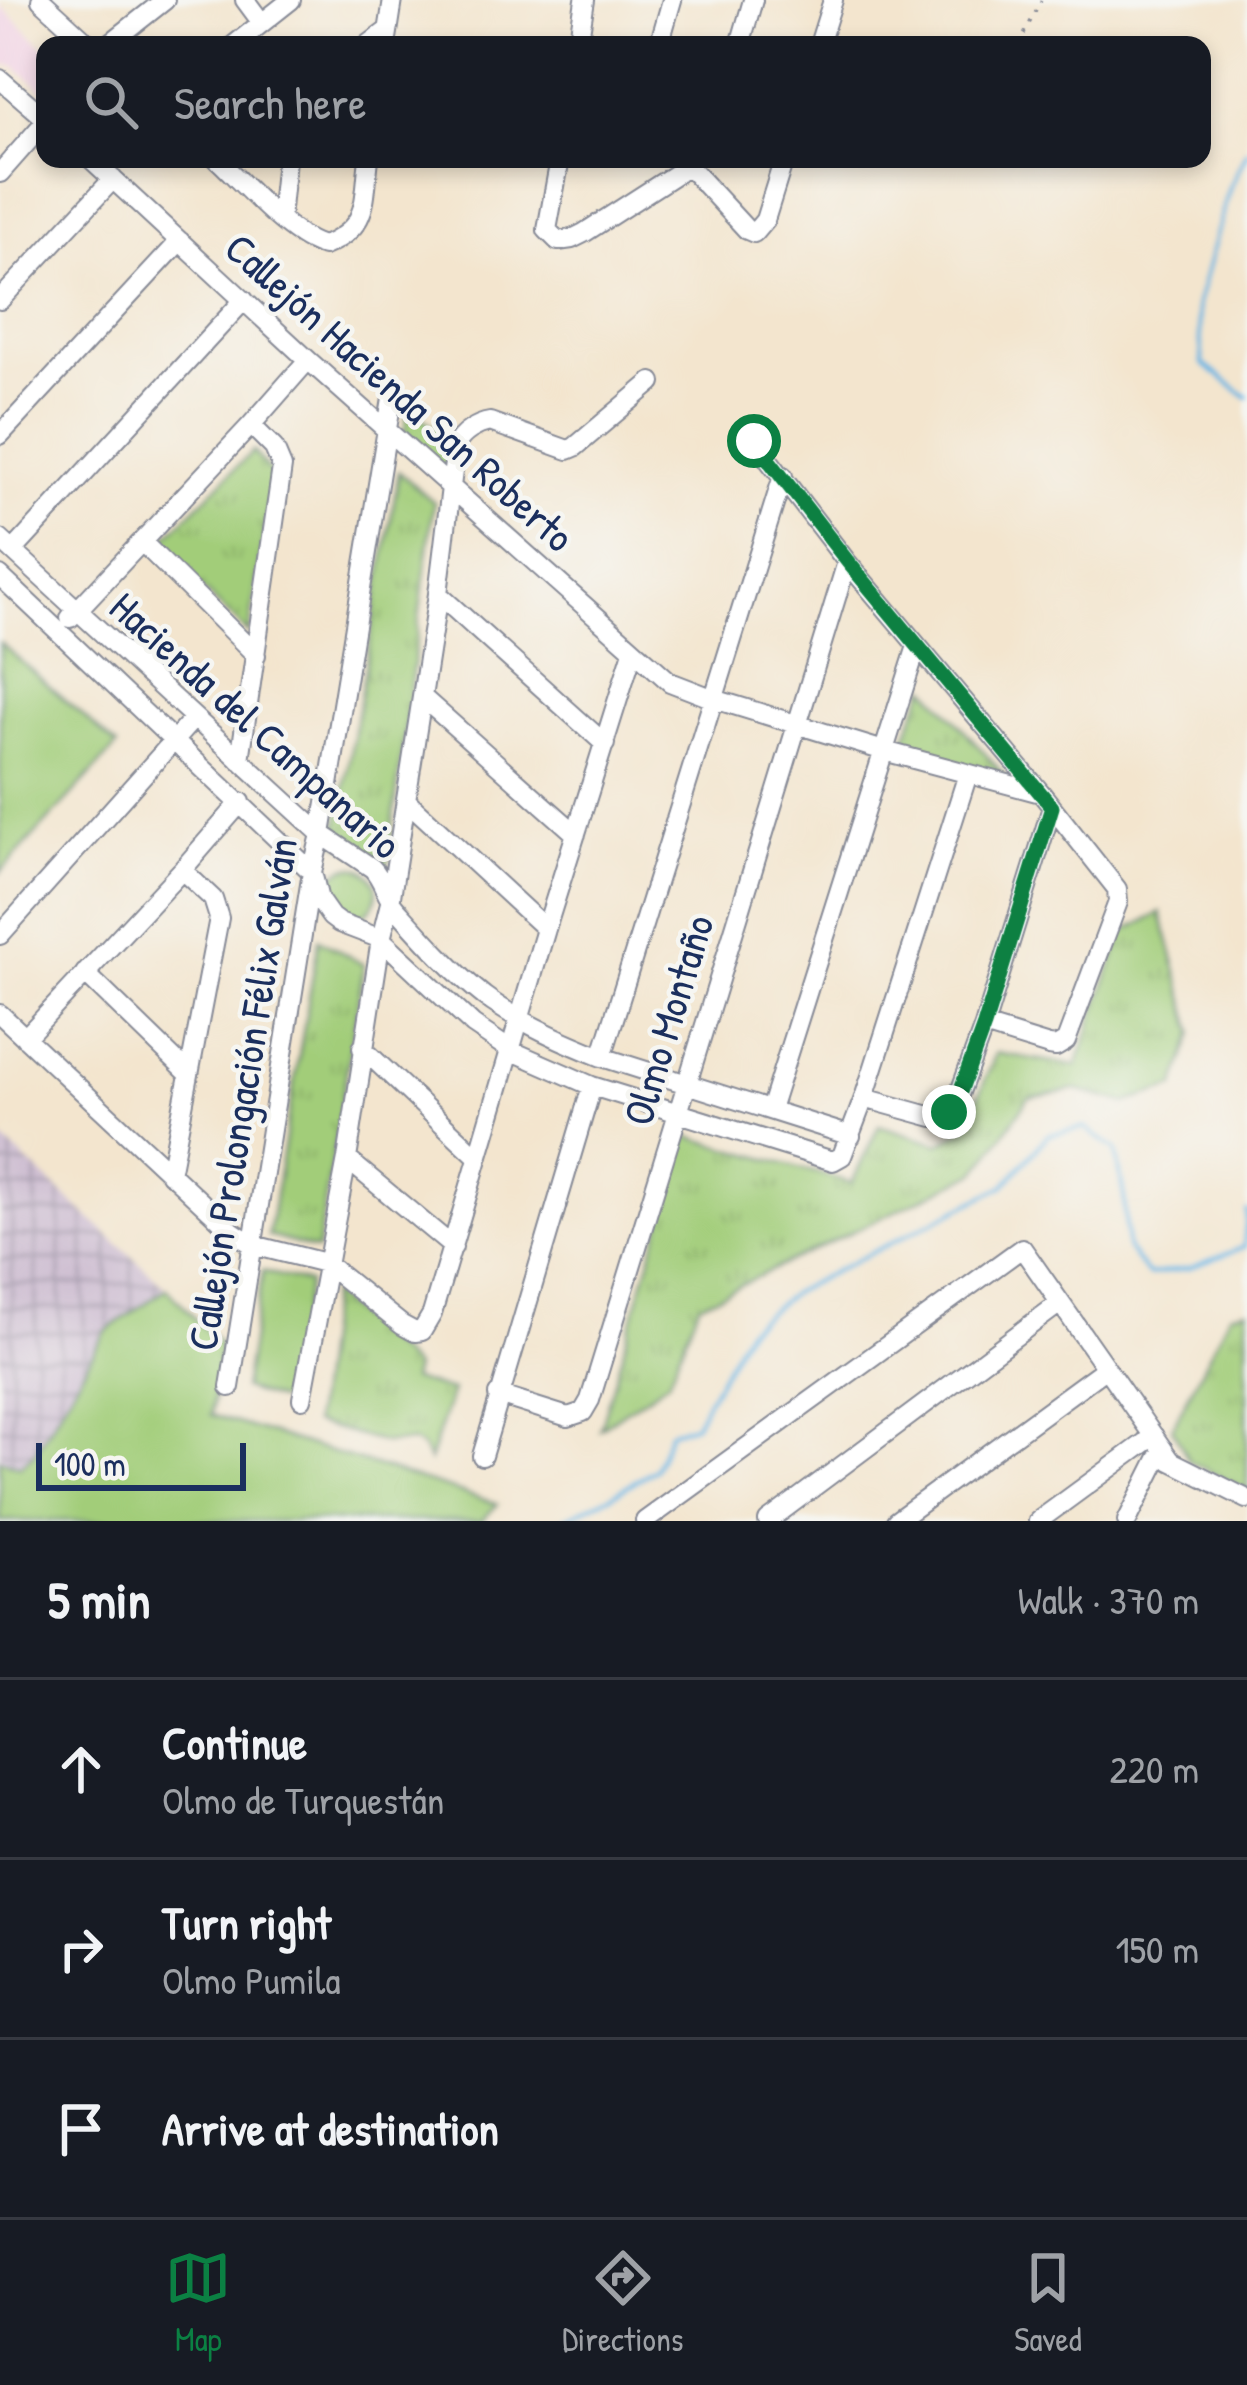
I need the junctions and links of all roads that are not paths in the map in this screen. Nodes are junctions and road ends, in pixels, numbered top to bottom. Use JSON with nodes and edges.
{"nodes":[{"id":1,"x":41,"y":0,"type":"edge"},
{"id":2,"x":165,"y":0,"type":"edge"},
{"id":3,"x":245,"y":0,"type":"edge"},
{"id":4,"x":291,"y":0,"type":"edge"},
{"id":5,"x":393,"y":0,"type":"edge"},
{"id":6,"x":585,"y":0,"type":"edge"},
{"id":7,"x":671,"y":0,"type":"edge"},
{"id":8,"x":753,"y":0,"type":"edge"},
{"id":9,"x":833,"y":0,"type":"edge"},
{"id":10,"x":262,"y":23,"type":"junction"},
{"id":11,"x":80,"y":36,"type":"edge"},
{"id":12,"x":119,"y":36,"type":"edge"},
{"id":13,"x":245,"y":36,"type":"edge"},
{"id":14,"x":387,"y":36,"type":"edge"},
{"id":15,"x":579,"y":36,"type":"edge"},
{"id":16,"x":661,"y":36,"type":"edge"},
{"id":17,"x":743,"y":36,"type":"edge"},
{"id":18,"x":822,"y":36,"type":"edge"},
{"id":19,"x":0,"y":80,"type":"edge"},
{"id":20,"x":36,"y":112,"type":"edge"},
{"id":21,"x":36,"y":131,"type":"edge"},
{"id":22,"x":101,"y":168,"type":"edge"},
{"id":23,"x":227,"y":168,"type":"edge"},
{"id":24,"x":285,"y":168,"type":"edge"},
{"id":25,"x":368,"y":168,"type":"edge"},
{"id":26,"x":558,"y":168,"type":"edge"},
{"id":27,"x":681,"y":168,"type":"edge"},
{"id":28,"x":695,"y":168,"type":"edge"},
{"id":29,"x":781,"y":168,"type":"edge"},
{"id":30,"x":0,"y":173,"type":"edge"},
{"id":31,"x":113,"y":179,"type":"junction"},
{"id":32,"x":280,"y":220,"type":"junction"},
{"id":33,"x":180,"y":242,"type":"junction"},
{"id":34,"x":0,"y":300,"type":"edge"},
{"id":35,"x":244,"y":300,"type":"junction"},
{"id":36,"x":308,"y":360,"type":"junction"},
{"id":37,"x":652,"y":382,"type":"dead end"},
{"id":38,"x":394,"y":386,"type":"dead end"},
{"id":39,"x":251,"y":425,"type":"junction"},
{"id":40,"x":386,"y":428,"type":"junction"},
{"id":41,"x":0,"y":435,"type":"edge"},
{"id":42,"x":754,"y":441,"type":"dead end"},
{"id":43,"x":783,"y":476,"type":"junction"},
{"id":44,"x":451,"y":488,"type":"junction"},
{"id":45,"x":142,"y":542,"type":"junction"},
{"id":46,"x":6,"y":545,"type":"edge"},
{"id":47,"x":848,"y":562,"type":"junction"},
{"id":48,"x":0,"y":576,"type":"edge"},
{"id":49,"x":438,"y":594,"type":"junction"},
{"id":50,"x":77,"y":611,"type":"junction"},
{"id":51,"x":58,"y":630,"type":"junction"},
{"id":52,"x":917,"y":646,"type":"junction"},
{"id":53,"x":634,"y":650,"type":"junction"},
{"id":54,"x":256,"y":655,"type":"junction"},
{"id":55,"x":422,"y":697,"type":"junction"},
{"id":56,"x":714,"y":699,"type":"junction"},
{"id":57,"x":194,"y":718,"type":"junction"},
{"id":58,"x":799,"y":724,"type":"junction"},
{"id":59,"x":176,"y":740,"type":"junction"},
{"id":60,"x":605,"y":744,"type":"junction"},
{"id":61,"x":884,"y":751,"type":"junction"},
{"id":62,"x":240,"y":760,"type":"junction"},
{"id":63,"x":968,"y":774,"type":"junction"},
{"id":64,"x":406,"y":800,"type":"junction"},
{"id":65,"x":1046,"y":800,"type":"junction"},
{"id":66,"x":241,"y":802,"type":"junction"},
{"id":67,"x":321,"y":834,"type":"junction"},
{"id":68,"x":576,"y":834,"type":"junction"},
{"id":69,"x":182,"y":869,"type":"junction"},
{"id":70,"x":312,"y":872,"type":"junction"},
{"id":71,"x":391,"y":902,"type":"junction"},
{"id":72,"x":546,"y":929,"type":"junction"},
{"id":73,"x":0,"y":935,"type":"edge"},
{"id":74,"x":382,"y":938,"type":"junction"},
{"id":75,"x":86,"y":973,"type":"junction"},
{"id":76,"x":0,"y":1015,"type":"edge"},
{"id":77,"x":520,"y":1018,"type":"junction"},
{"id":78,"x":984,"y":1026,"type":"junction"},
{"id":79,"x":25,"y":1038,"type":"junction"},
{"id":80,"x":362,"y":1048,"type":"junction"},
{"id":81,"x":510,"y":1049,"type":"junction"},
{"id":82,"x":602,"y":1057,"type":"junction"},
{"id":83,"x":187,"y":1072,"type":"junction"},
{"id":84,"x":686,"y":1084,"type":"junction"},
{"id":85,"x":592,"y":1086,"type":"junction"},
{"id":86,"x":864,"y":1098,"type":"junction"},
{"id":87,"x":770,"y":1110,"type":"junction"},
{"id":88,"x":676,"y":1113,"type":"junction"},
{"id":89,"x":851,"y":1136,"type":"junction"},
{"id":90,"x":478,"y":1157,"type":"junction"},
{"id":91,"x":346,"y":1159,"type":"junction"},
{"id":92,"x":170,"y":1174,"type":"junction"},
{"id":93,"x":253,"y":1245,"type":"junction"},
{"id":94,"x":453,"y":1247,"type":"junction"},
{"id":95,"x":325,"y":1263,"type":"junction"},
{"id":96,"x":1060,"y":1303,"type":"junction"},
{"id":97,"x":1106,"y":1368,"type":"junction"},
{"id":98,"x":230,"y":1387,"type":"dead end"},
{"id":99,"x":498,"y":1395,"type":"junction"},
{"id":100,"x":302,"y":1399,"type":"dead end"},
{"id":101,"x":1158,"y":1443,"type":"junction"},
{"id":102,"x":482,"y":1456,"type":"dead end"},
{"id":103,"x":1247,"y":1499,"type":"edge"},
{"id":104,"x":645,"y":1521,"type":"edge"},
{"id":105,"x":768,"y":1521,"type":"edge"},
{"id":106,"x":896,"y":1521,"type":"edge"},
{"id":107,"x":1038,"y":1521,"type":"edge"},
{"id":108,"x":1127,"y":1521,"type":"edge"}],
"edges":[{"from":1,"to":11,"type":"street"},
{"from":2,"to":12,"type":"street"},
{"from":3,"to":10,"type":"street"},
{"from":4,"to":10,"type":"street"},
{"from":5,"to":14,"type":"street"},
{"from":6,"to":15,"type":"street"},
{"from":7,"to":16,"type":"street"},
{"from":8,"to":17,"type":"street"},
{"from":9,"to":18,"type":"street"},
{"from":10,"to":13,"type":"street"},
{"from":19,"to":20,"type":"street"},
{"from":21,"to":30,"type":"street"},
{"from":22,"to":31,"type":"street","name":"Callejón Hacienda San Roberto"},
{"from":23,"to":32,"type":"street"},
{"from":24,"to":32,"type":"street"},
{"from":25,"to":32,"type":"street"},
{"from":26,"to":27,"type":"street"},
{"from":28,"to":29,"type":"street"},
{"from":31,"to":33,"type":"street","name":"Callejón Hacienda San Roberto"},
{"from":31,"to":34,"type":"street"},
{"from":33,"to":35,"type":"street","name":"Callejón Hacienda San Roberto"},
{"from":33,"to":41,"type":"street"},
{"from":35,"to":36,"type":"street","name":"Callejón Hacienda San Roberto"},
{"from":35,"to":46,"type":"street"},
{"from":36,"to":39,"type":"street"},
{"from":36,"to":40,"type":"street","name":"Callejón Hacienda San Roberto"},
{"from":37,"to":44,"type":"street"},
{"from":38,"to":40,"type":"street","name":"Callejón Prolongación Félix Galván"},
{"from":39,"to":45,"type":"street"},
{"from":39,"to":54,"type":"street"},
{"from":40,"to":44,"type":"street","name":"Callejón Hacienda San Roberto"},
{"from":40,"to":67,"type":"street","name":"Callejón Prolongación Félix Galván"},
{"from":42,"to":43,"type":"street"},
{"from":43,"to":47,"type":"street"},
{"from":43,"to":56,"type":"street"},
{"from":44,"to":49,"type":"street"},
{"from":44,"to":53,"type":"street","name":"Callejón Hacienda San Roberto"},
{"from":45,"to":50,"type":"street"},
{"from":45,"to":54,"type":"street"},
{"from":46,"to":50,"type":"street","name":"Hacienda del Campanario"},
{"from":47,"to":52,"type":"street"},
{"from":47,"to":58,"type":"street","name":"Olmo Montaño"},
{"from":48,"to":51,"type":"street","name":"Hacienda del Campanario"},
{"from":49,"to":55,"type":"street"},
{"from":49,"to":60,"type":"street"},
{"from":50,"to":51,"type":"street"},
{"from":50,"to":57,"type":"street","name":"Hacienda del Campanario"},
{"from":51,"to":59,"type":"street","name":"Hacienda del Campanario"},
{"from":52,"to":61,"type":"street"},
{"from":52,"to":65,"type":"street"},
{"from":53,"to":56,"type":"street","name":"Callejón Hacienda San Roberto"},
{"from":53,"to":60,"type":"street"},
{"from":54,"to":62,"type":"street"},
{"from":55,"to":64,"type":"street"},
{"from":55,"to":68,"type":"street"},
{"from":56,"to":58,"type":"street"},
{"from":56,"to":82,"type":"street"},
{"from":57,"to":59,"type":"street"},
{"from":57,"to":62,"type":"street","name":"Hacienda del Campanario"},
{"from":58,"to":61,"type":"street"},
{"from":58,"to":84,"type":"street","name":"Olmo Montaño"},
{"from":59,"to":66,"type":"street","name":"Hacienda del Campanario"},
{"from":59,"to":73,"type":"street"},
{"from":60,"to":68,"type":"street"},
{"from":61,"to":63,"type":"street"},
{"from":61,"to":87,"type":"street"},
{"from":62,"to":67,"type":"street","name":"Hacienda del Campanario"},
{"from":63,"to":65,"type":"street"},
{"from":63,"to":86,"type":"street"},
{"from":64,"to":71,"type":"street"},
{"from":64,"to":72,"type":"street"},
{"from":65,"to":78,"type":"street"},
{"from":65,"to":78,"type":"street"},
{"from":66,"to":69,"type":"street"},
{"from":66,"to":70,"type":"street","name":"Hacienda del Campanario"},
{"from":67,"to":70,"type":"street","name":"Callejón Prolongación Félix Galván"},
{"from":67,"to":71,"type":"street","name":"Hacienda del Campanario"},
{"from":68,"to":72,"type":"street"},
{"from":69,"to":75,"type":"street"},
{"from":69,"to":83,"type":"street"},
{"from":70,"to":74,"type":"street","name":"Hacienda del Campanario"},
{"from":70,"to":93,"type":"street","name":"Callejón Prolongación Félix Galván"},
{"from":71,"to":74,"type":"street"},
{"from":71,"to":77,"type":"street","name":"Hacienda del Campanario"},
{"from":72,"to":77,"type":"street"},
{"from":74,"to":80,"type":"street"},
{"from":74,"to":81,"type":"street","name":"Hacienda del Campanario"},
{"from":75,"to":79,"type":"street"},
{"from":75,"to":83,"type":"street"},
{"from":76,"to":79,"type":"street"},
{"from":77,"to":81,"type":"street"},
{"from":77,"to":82,"type":"street","name":"Hacienda del Campanario"},
{"from":78,"to":86,"type":"street"},
{"from":79,"to":92,"type":"street"},
{"from":80,"to":90,"type":"street"},
{"from":80,"to":91,"type":"street"},
{"from":81,"to":85,"type":"street","name":"Hacienda del Campanario"},
{"from":81,"to":90,"type":"street"},
{"from":82,"to":84,"type":"street","name":"Hacienda del Campanario"},
{"from":83,"to":92,"type":"street"},
{"from":84,"to":87,"type":"street","name":"Hacienda del Campanario"},
{"from":84,"to":88,"type":"street","name":"Olmo Montaño"},
{"from":85,"to":88,"type":"street","name":"Hacienda del Campanario"},
{"from":85,"to":99,"type":"street"},
{"from":86,"to":89,"type":"street"},
{"from":87,"to":89,"type":"street","name":"Hacienda del Campanario"},
{"from":88,"to":89,"type":"street","name":"Hacienda del Campanario"},
{"from":88,"to":99,"type":"street","name":"Olmo Montaño"},
{"from":90,"to":94,"type":"street"},
{"from":91,"to":94,"type":"street"},
{"from":91,"to":95,"type":"street"},
{"from":92,"to":93,"type":"street"},
{"from":93,"to":95,"type":"street"},
{"from":93,"to":98,"type":"street","name":"Callejón Prolongación Félix Galván"},
{"from":94,"to":95,"type":"street"},
{"from":95,"to":100,"type":"street"},
{"from":96,"to":97,"type":"street"},
{"from":96,"to":104,"type":"street"},
{"from":96,"to":105,"type":"street"},
{"from":97,"to":101,"type":"street"},
{"from":97,"to":106,"type":"street"},
{"from":99,"to":102,"type":"street"},
{"from":101,"to":103,"type":"street"},
{"from":101,"to":107,"type":"street"},
{"from":101,"to":108,"type":"street"}]}
